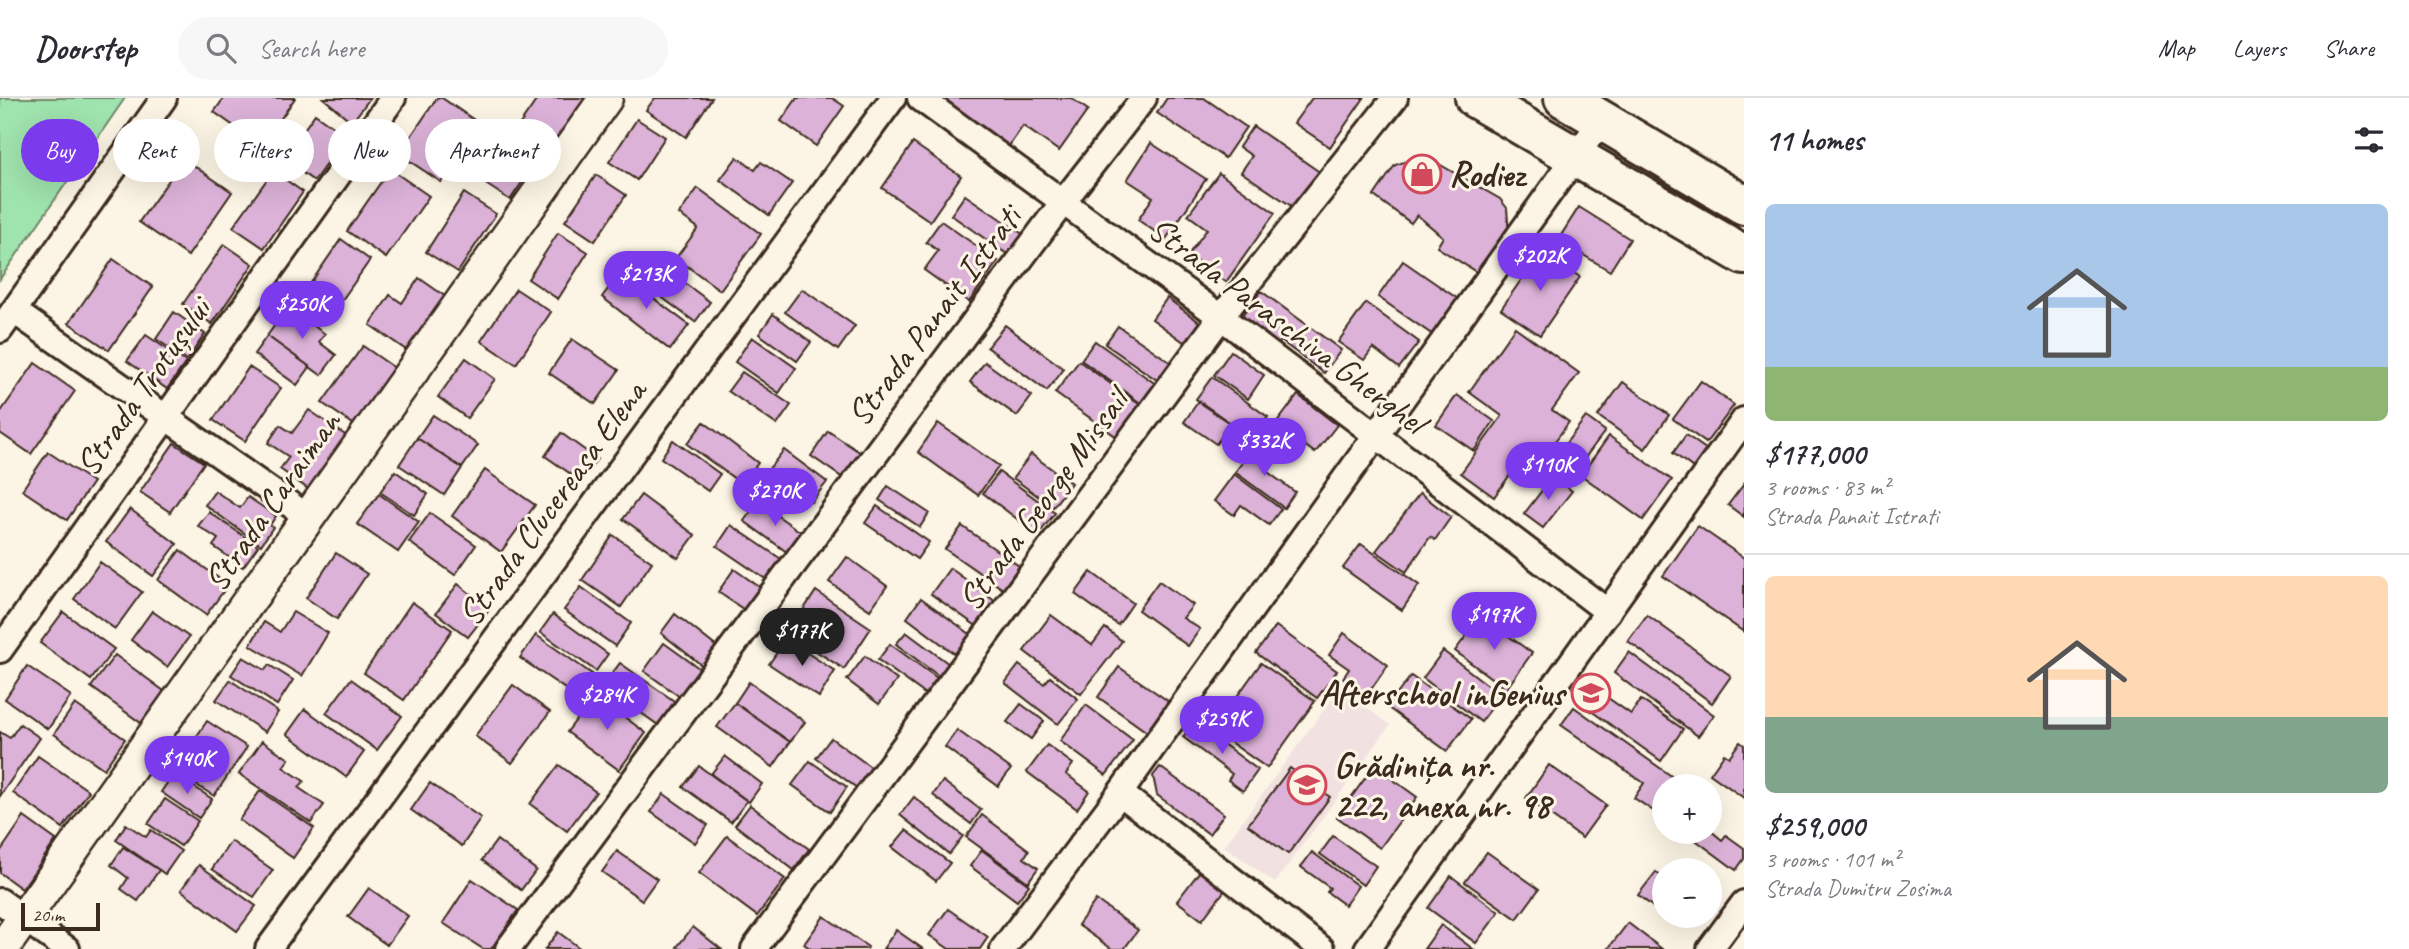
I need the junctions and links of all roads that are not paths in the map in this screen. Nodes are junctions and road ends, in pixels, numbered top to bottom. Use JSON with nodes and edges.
{"nodes":[{"id":1,"x":164,"y":98,"type":"edge"},
{"id":2,"x":393,"y":98,"type":"edge"},
{"id":3,"x":606,"y":98,"type":"edge"},
{"id":4,"x":893,"y":98,"type":"edge"},
{"id":5,"x":920,"y":98,"type":"edge"},
{"id":6,"x":1144,"y":98,"type":"edge"},
{"id":7,"x":1395,"y":98,"type":"edge"},
{"id":8,"x":1564,"y":98,"type":"edge"},
{"id":9,"x":1491,"y":102,"type":"edge"},
{"id":10,"x":1601,"y":121,"type":"junction"},
{"id":11,"x":1578,"y":158,"type":"junction"},
{"id":12,"x":1063,"y":202,"type":"junction"},
{"id":13,"x":1744,"y":205,"type":"edge"},
{"id":14,"x":1744,"y":255,"type":"edge"},
{"id":15,"x":1222,"y":317,"type":"junction"},
{"id":16,"x":7,"y":321,"type":"edge"},
{"id":17,"x":165,"y":415,"type":"junction"},
{"id":18,"x":1744,"y":420,"type":"edge"},
{"id":19,"x":1375,"y":435,"type":"junction"},
{"id":20,"x":307,"y":517,"type":"junction"},
{"id":21,"x":1608,"y":612,"type":"junction"},
{"id":22,"x":0,"y":650,"type":"edge"},
{"id":23,"x":1120,"y":793,"type":"junction"},
{"id":24,"x":1744,"y":903,"type":"edge"},
{"id":25,"x":11,"y":909,"type":"edge"},
{"id":26,"x":2,"y":949,"type":"edge"},
{"id":27,"x":67,"y":949,"type":"edge"},
{"id":28,"x":268,"y":949,"type":"edge"},
{"id":29,"x":508,"y":949,"type":"edge"},
{"id":30,"x":754,"y":949,"type":"edge"},
{"id":31,"x":1003,"y":949,"type":"edge"},
{"id":32,"x":1322,"y":949,"type":"edge"},
{"id":33,"x":1367,"y":949,"type":"edge"},
{"id":34,"x":1710,"y":949,"type":"edge"}],
"edges":[{"from":1,"to":16,"type":"street"},
{"from":2,"to":17,"type":"street","name":"Strada Trotușului"},
{"from":3,"to":20,"type":"street","name":"Strada Caraiman"},
{"from":4,"to":28,"type":"street","name":"Strada Clucereasa Elena"},
{"from":5,"to":12,"type":"street","name":"Strada Paraschiva Gherghel"},
{"from":6,"to":12,"type":"street","name":"Strada Panait Istrati"},
{"from":7,"to":15,"type":"street","name":"Strada George Missail"},
{"from":8,"to":10,"type":"main road"},
{"from":9,"to":11,"type":"main road"},
{"from":10,"to":11,"type":"street"},
{"from":10,"to":13,"type":"main road"},
{"from":11,"to":14,"type":"main road"},
{"from":11,"to":19,"type":"street"},
{"from":12,"to":15,"type":"street","name":"Strada Paraschiva Gherghel"},
{"from":12,"to":29,"type":"street","name":"Strada Panait Istrati"},
{"from":15,"to":19,"type":"street","name":"Strada Paraschiva Gherghel"},
{"from":15,"to":30,"type":"street","name":"Strada George Missail"},
{"from":16,"to":17,"type":"street"},
{"from":17,"to":20,"type":"street"},
{"from":17,"to":22,"type":"street","name":"Strada Trotușului"},
{"from":18,"to":21,"type":"street"},
{"from":19,"to":21,"type":"street","name":"Strada Paraschiva Gherghel"},
{"from":19,"to":23,"type":"street"},
{"from":20,"to":25,"type":"street","name":"Strada Caraiman"},
{"from":21,"to":33,"type":"street"},
{"from":23,"to":31,"type":"street"},
{"from":23,"to":32,"type":"street"},
{"from":24,"to":34,"type":"street"},
{"from":25,"to":26,"type":"street","name":"Strada Caraiman"},
{"from":25,"to":27,"type":"street"}]}
